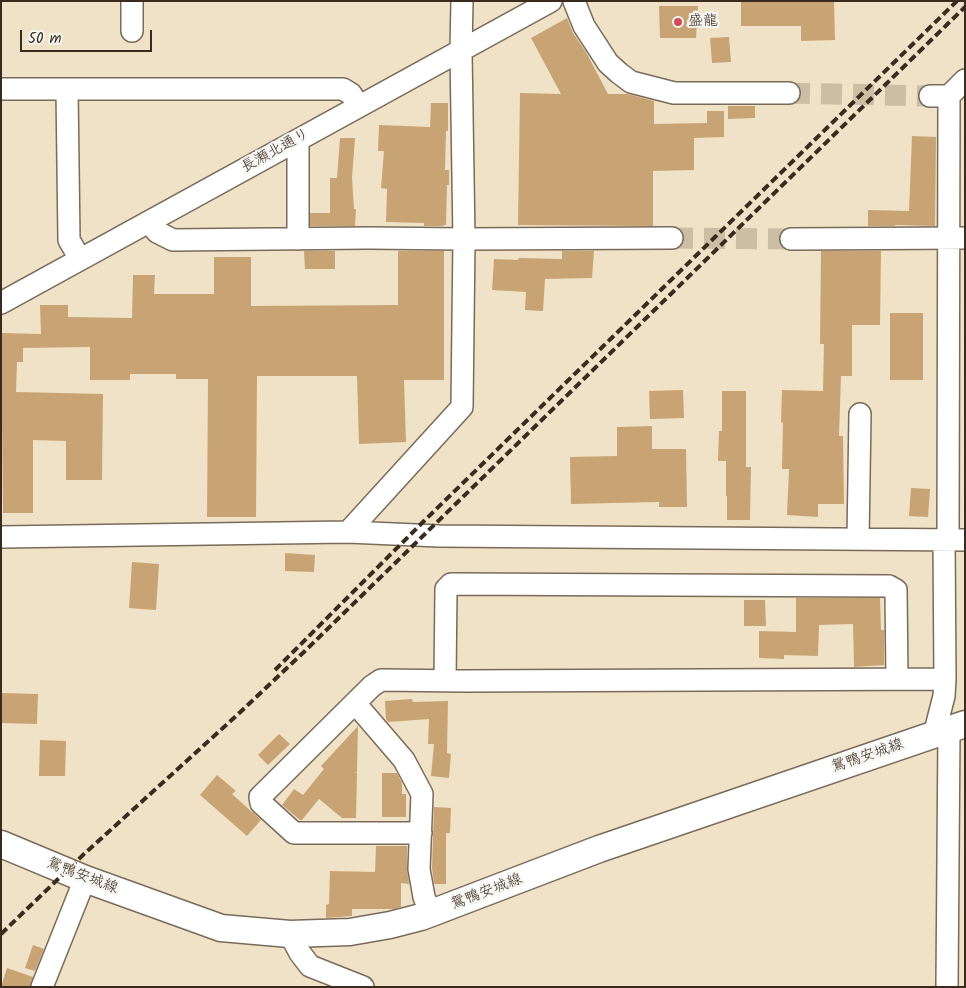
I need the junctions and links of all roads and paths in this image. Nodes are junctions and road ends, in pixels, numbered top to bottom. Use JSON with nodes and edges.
{"nodes":[{"id":1,"x":132,"y":1,"type":"edge"},
{"id":2,"x":462,"y":1,"type":"edge"},
{"id":3,"x":551,"y":1,"type":"edge"},
{"id":4,"x":574,"y":1,"type":"edge"},
{"id":5,"x":132,"y":31,"type":"dead end"},
{"id":6,"x":461,"y":52,"type":"junction"},
{"id":7,"x":965,"y":80,"type":"edge"},
{"id":8,"x":1,"y":89,"type":"edge"},
{"id":9,"x":67,"y":90,"type":"junction"},
{"id":10,"x":788,"y":93,"type":"tunnel mouth"},
{"id":11,"x":359,"y":106,"type":"junction"},
{"id":12,"x":298,"y":141,"type":"junction"},
{"id":13,"x":149,"y":222,"type":"junction"},
{"id":14,"x":672,"y":238,"type":"tunnel mouth"},
{"id":15,"x":957,"y":238,"type":"edge"},
{"id":16,"x":298,"y":239,"type":"junction"},
{"id":17,"x":791,"y":239,"type":"tunnel mouth"},
{"id":18,"x":464,"y":240,"type":"junction"},
{"id":19,"x":80,"y":259,"type":"junction"},
{"id":20,"x":1,"y":303,"type":"edge"},
{"id":21,"x":860,"y":414,"type":"dead end"},
{"id":22,"x":348,"y":532,"type":"junction"},
{"id":23,"x":1,"y":536,"type":"edge"},
{"id":24,"x":858,"y":539,"type":"junction"},
{"id":25,"x":952,"y":540,"type":"edge"},
{"id":26,"x":897,"y":679,"type":"junction"},
{"id":27,"x":445,"y":680,"type":"junction"},
{"id":28,"x":945,"y":680,"type":"junction"},
{"id":29,"x":354,"y":702,"type":"junction"},
{"id":30,"x":949,"y":729,"type":"edge"},
{"id":31,"x":421,"y":833,"type":"junction"},
{"id":32,"x":1,"y":844,"type":"edge"},
{"id":33,"x":956,"y":845,"type":"edge"},
{"id":34,"x":85,"y":879,"type":"junction"},
{"id":35,"x":431,"y":914,"type":"junction"},
{"id":36,"x":290,"y":934,"type":"junction"},
{"id":37,"x":956,"y":948,"type":"edge"},
{"id":38,"x":42,"y":987,"type":"edge"},
{"id":39,"x":363,"y":987,"type":"edge"},
{"id":40,"x":947,"y":987,"type":"edge"}],
"edges":[{"from":1,"to":5,"type":"street"},
{"from":2,"to":6,"type":"street"},
{"from":3,"to":6,"type":"street","name":"長瀬北通り"},
{"from":4,"to":10,"type":"street"},
{"from":6,"to":11,"type":"street","name":"長瀬北通り"},
{"from":6,"to":18,"type":"street"},
{"from":7,"to":15,"type":"street"},
{"from":8,"to":9,"type":"street"},
{"from":9,"to":11,"type":"street"},
{"from":9,"to":19,"type":"street"},
{"from":11,"to":12,"type":"street","name":"長瀬北通り"},
{"from":12,"to":13,"type":"street","name":"長瀬北通り"},
{"from":12,"to":16,"type":"street"},
{"from":13,"to":16,"type":"street"},
{"from":13,"to":19,"type":"street","name":"長瀬北通り"},
{"from":14,"to":18,"type":"street"},
{"from":15,"to":17,"type":"street"},
{"from":15,"to":25,"type":"street"},
{"from":16,"to":18,"type":"street"},
{"from":18,"to":22,"type":"street"},
{"from":19,"to":20,"type":"street","name":"長瀬北通り"},
{"from":21,"to":24,"type":"street"},
{"from":22,"to":23,"type":"street"},
{"from":22,"to":24,"type":"street"},
{"from":24,"to":25,"type":"street"},
{"from":25,"to":28,"type":"street"},
{"from":26,"to":27,"type":"street"},
{"from":26,"to":27,"type":"street"},
{"from":26,"to":28,"type":"street"},
{"from":27,"to":29,"type":"street"},
{"from":28,"to":30,"type":"street"},
{"from":29,"to":31,"type":"street"},
{"from":29,"to":31,"type":"street"},
{"from":30,"to":33,"type":"street"},
{"from":30,"to":35,"type":"main road","name":"鴛鴨安城線"},
{"from":31,"to":35,"type":"street"},
{"from":32,"to":34,"type":"main road","name":"鴛鴨安城線"},
{"from":33,"to":37,"type":"street"},
{"from":34,"to":36,"type":"main road","name":"鴛鴨安城線"},
{"from":34,"to":38,"type":"street"},
{"from":35,"to":36,"type":"main road","name":"鴛鴨安城線"},
{"from":36,"to":39,"type":"street"},
{"from":37,"to":40,"type":"street"}]}
